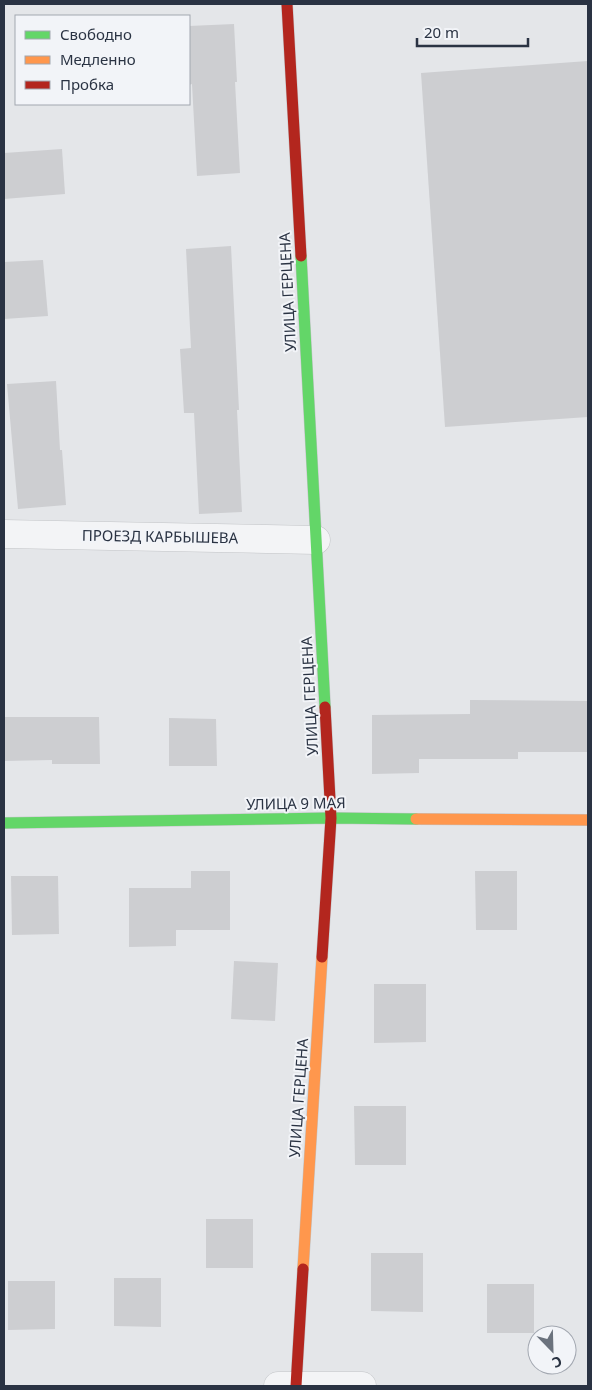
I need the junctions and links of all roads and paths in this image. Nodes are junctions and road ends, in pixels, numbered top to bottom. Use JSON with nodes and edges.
{"nodes":[{"id":1,"x":287,"y":4,"type":"edge"},
{"id":2,"x":4,"y":534,"type":"edge"},
{"id":3,"x":316,"y":540,"type":"junction"},
{"id":4,"x":331,"y":818,"type":"junction"},
{"id":5,"x":588,"y":820,"type":"edge"},
{"id":6,"x":4,"y":823,"type":"edge"},
{"id":7,"x":278,"y":1386,"type":"edge"},
{"id":8,"x":296,"y":1386,"type":"edge"},
{"id":9,"x":362,"y":1386,"type":"edge"}],
"edges":[{"from":1,"to":3,"type":"street","name":"УЛИЦА ГЕРЦЕНА"},
{"from":2,"to":3,"type":"street","name":"ПРОЕЗД КАРБЫШЕВА"},
{"from":3,"to":4,"type":"street","name":"УЛИЦА ГЕРЦЕНА"},
{"from":4,"to":5,"type":"street","name":"УЛИЦА 9 МАЯ"},
{"from":4,"to":6,"type":"street","name":"УЛИЦА 9 МАЯ"},
{"from":4,"to":8,"type":"street","name":"УЛИЦА ГЕРЦЕНА"},
{"from":7,"to":8,"type":"street"},
{"from":8,"to":9,"type":"street"}]}
